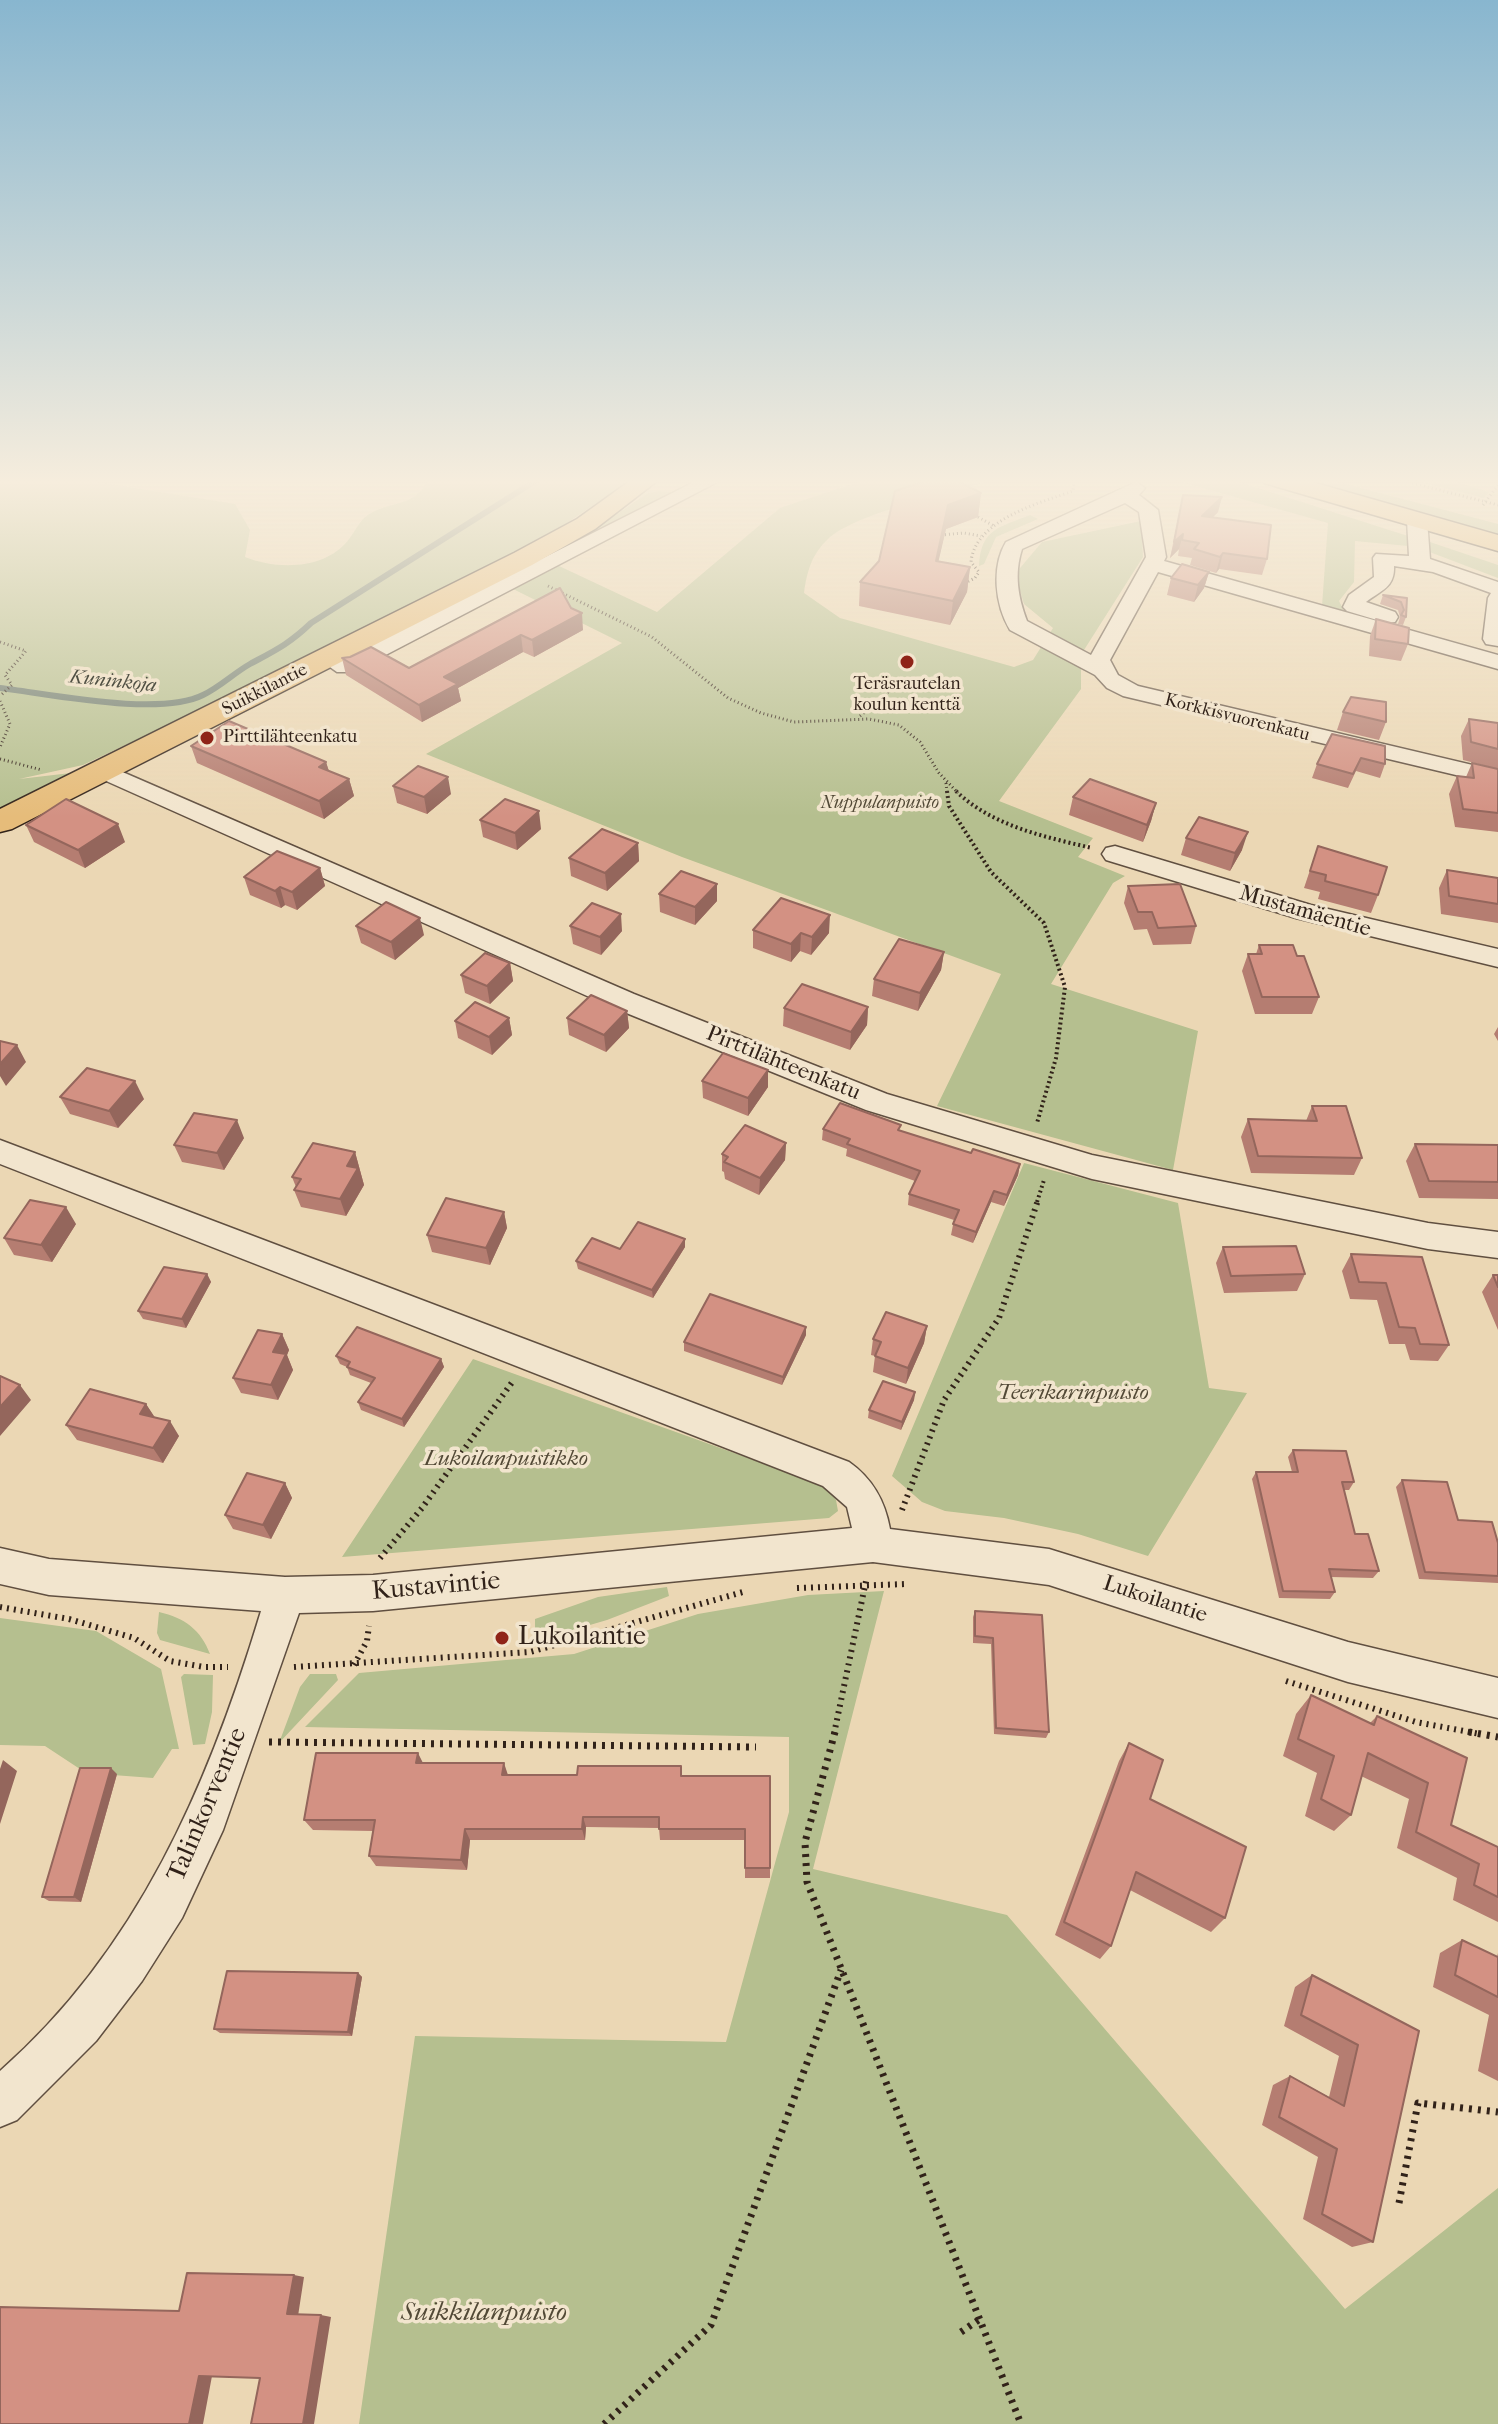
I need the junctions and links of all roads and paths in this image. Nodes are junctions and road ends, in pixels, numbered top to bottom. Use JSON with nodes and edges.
{"nodes":[{"id":1,"x":466,"y":591,"type":"edge"},
{"id":2,"x":491,"y":591,"type":"edge"},
{"id":3,"x":558,"y":591,"type":"edge"},
{"id":4,"x":1007,"y":591,"type":"edge"},
{"id":5,"x":1138,"y":591,"type":"edge"},
{"id":6,"x":1248,"y":591,"type":"edge"},
{"id":7,"x":1367,"y":591,"type":"edge"},
{"id":8,"x":1498,"y":598,"type":"edge"},
{"id":9,"x":1496,"y":639,"type":"edge"},
{"id":10,"x":0,"y":642,"type":"edge"},
{"id":11,"x":1498,"y":662,"type":"edge"},
{"id":12,"x":337,"y":663,"type":"junction"},
{"id":13,"x":1101,"y":670,"type":"junction"},
{"id":14,"x":895,"y":686,"type":"dead end"},
{"id":15,"x":0,"y":698,"type":"edge"},
{"id":16,"x":859,"y":716,"type":"junction"},
{"id":17,"x":0,"y":747,"type":"edge"},
{"id":18,"x":0,"y":759,"type":"edge"},
{"id":19,"x":104,"y":771,"type":"junction"},
{"id":20,"x":53,"y":773,"type":"dead end"},
{"id":21,"x":1498,"y":778,"type":"edge"},
{"id":22,"x":946,"y":782,"type":"junction"},
{"id":23,"x":0,"y":822,"type":"edge"},
{"id":24,"x":1115,"y":854,"type":"joint"},
{"id":25,"x":1498,"y":958,"type":"edge"},
{"id":26,"x":0,"y":1152,"type":"edge"},
{"id":27,"x":1040,"y":1153,"type":"junction"},
{"id":28,"x":1498,"y":1245,"type":"edge"},
{"id":29,"x":530,"y":1357,"type":"junction"},
{"id":30,"x":886,"y":1531,"type":"junction"},
{"id":31,"x":377,"y":1561,"type":"dead end"},
{"id":32,"x":0,"y":1566,"type":"edge"},
{"id":33,"x":865,"y":1584,"type":"junction"},
{"id":34,"x":911,"y":1584,"type":"dead end"},
{"id":35,"x":786,"y":1589,"type":"dead end"},
{"id":36,"x":759,"y":1591,"type":"dead end"},
{"id":37,"x":285,"y":1595,"type":"junction"},
{"id":38,"x":0,"y":1607,"type":"edge"},
{"id":39,"x":265,"y":1667,"type":"junction"},
{"id":40,"x":1272,"y":1676,"type":"dead end"},
{"id":41,"x":1498,"y":1698,"type":"edge"},
{"id":42,"x":1498,"y":1737,"type":"edge"},
{"id":43,"x":284,"y":1743,"type":"dead end"},
{"id":44,"x":756,"y":1747,"type":"dead end"},
{"id":45,"x":842,"y":1969,"type":"junction"},
{"id":46,"x":0,"y":2103,"type":"edge"},
{"id":47,"x":1498,"y":2112,"type":"edge"},
{"id":48,"x":1399,"y":2203,"type":"dead end"},
{"id":49,"x":980,"y":2319,"type":"junction"},
{"id":50,"x":961,"y":2332,"type":"dead end"},
{"id":51,"x":604,"y":2424,"type":"edge"},
{"id":52,"x":1021,"y":2424,"type":"edge"}],
"edges":[{"from":1,"to":12,"type":"main road","name":"Suikkilantie"},
{"from":2,"to":12,"type":"street"},
{"from":3,"to":16,"type":"path"},
{"from":4,"to":13,"type":"street","name":"Korkkisvuorenkatu"},
{"from":5,"to":13,"type":"street"},
{"from":6,"to":11,"type":"street"},
{"from":7,"to":9,"type":"street"},
{"from":8,"to":9,"type":"street"},
{"from":10,"to":15,"type":"path"},
{"from":12,"to":19,"type":"main road","name":"Suikkilantie"},
{"from":13,"to":21,"type":"street","name":"Korkkisvuorenkatu"},
{"from":14,"to":16,"type":"path"},
{"from":15,"to":17,"type":"path"},
{"from":16,"to":22,"type":"path"},
{"from":18,"to":20,"type":"path"},
{"from":19,"to":23,"type":"main road","name":"Suikkilantie"},
{"from":19,"to":27,"type":"street","name":"Pirttilähteenkatu"},
{"from":22,"to":24,"type":"path"},
{"from":22,"to":27,"type":"path"},
{"from":24,"to":25,"type":"street","name":"Mustamäentie"},
{"from":26,"to":29,"type":"street"},
{"from":27,"to":28,"type":"street","name":"Pirttilähteenkatu"},
{"from":27,"to":30,"type":"path"},
{"from":29,"to":30,"type":"street"},
{"from":29,"to":31,"type":"path"},
{"from":30,"to":33,"type":"path"},
{"from":30,"to":37,"type":"street","name":"Kustavintie"},
{"from":30,"to":41,"type":"street","name":"Lukoilantie"},
{"from":32,"to":37,"type":"street","name":"Kustavintie"},
{"from":33,"to":34,"type":"path"},
{"from":33,"to":35,"type":"path"},
{"from":33,"to":45,"type":"path"},
{"from":36,"to":39,"type":"path"},
{"from":37,"to":39,"type":"street","name":"Talinkorventie"},
{"from":38,"to":39,"type":"path"},
{"from":39,"to":46,"type":"street","name":"Talinkorventie"},
{"from":40,"to":42,"type":"path"},
{"from":43,"to":44,"type":"path"},
{"from":45,"to":49,"type":"path"},
{"from":45,"to":51,"type":"path"},
{"from":47,"to":48,"type":"path"},
{"from":49,"to":50,"type":"path"},
{"from":49,"to":52,"type":"path"}]}
